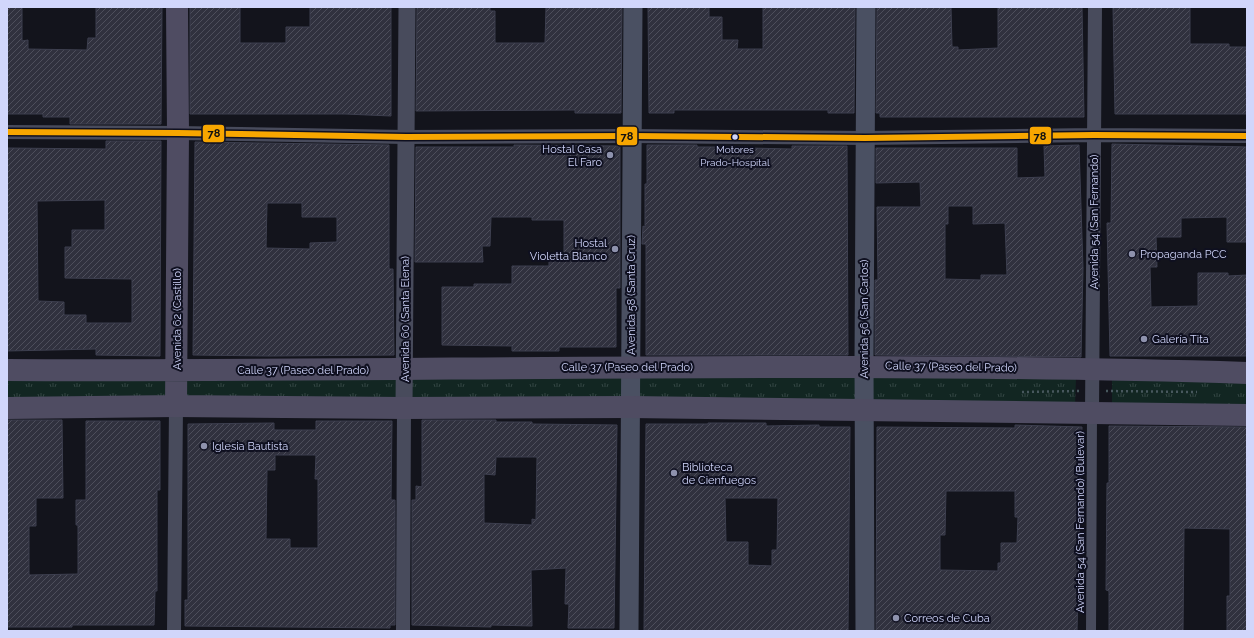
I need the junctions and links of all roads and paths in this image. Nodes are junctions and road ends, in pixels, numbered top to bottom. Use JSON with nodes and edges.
{"nodes":[{"id":1,"x":177,"y":7,"type":"edge"},
{"id":2,"x":407,"y":7,"type":"edge"},
{"id":3,"x":633,"y":7,"type":"edge"},
{"id":4,"x":866,"y":7,"type":"edge"},
{"id":5,"x":1095,"y":7,"type":"edge"},
{"id":6,"x":7,"y":132,"type":"edge"},
{"id":7,"x":178,"y":133,"type":"junction"},
{"id":8,"x":1094,"y":135,"type":"junction"},
{"id":9,"x":632,"y":136,"type":"junction"},
{"id":10,"x":1247,"y":136,"type":"edge"},
{"id":11,"x":406,"y":137,"type":"junction"},
{"id":12,"x":865,"y":138,"type":"junction"},
{"id":13,"x":631,"y":367,"type":"junction"},
{"id":14,"x":864,"y":367,"type":"junction"},
{"id":15,"x":405,"y":369,"type":"junction"},
{"id":16,"x":1093,"y":369,"type":"junction"},
{"id":17,"x":7,"y":370,"type":"edge"},
{"id":18,"x":177,"y":371,"type":"junction"},
{"id":19,"x":1247,"y":373,"type":"edge"},
{"id":20,"x":176,"y":406,"type":"junction"},
{"id":21,"x":630,"y":407,"type":"junction"},
{"id":22,"x":7,"y":408,"type":"edge"},
{"id":23,"x":404,"y":408,"type":"junction"},
{"id":24,"x":864,"y":410,"type":"junction"},
{"id":25,"x":1092,"y":413,"type":"junction"},
{"id":26,"x":1247,"y":415,"type":"edge"},
{"id":27,"x":174,"y":631,"type":"edge"},
{"id":28,"x":403,"y":631,"type":"edge"},
{"id":29,"x":629,"y":631,"type":"edge"},
{"id":30,"x":865,"y":631,"type":"edge"},
{"id":31,"x":1091,"y":631,"type":"edge"}],
"edges":[{"from":1,"to":7,"type":"main road","name":"Avenida 62 (Castillo)"},
{"from":2,"to":11,"type":"street","name":"Avenida 60 (Santa Elena)"},
{"from":3,"to":9,"type":"main road","name":"Avenida 58 (Santa Cruz)"},
{"from":4,"to":12,"type":"main road","name":"Avenida 56 (San Carlos)"},
{"from":5,"to":8,"type":"street","name":"Avenida 54 (San Fernando)"},
{"from":6,"to":7,"type":"street"},
{"from":7,"to":11,"type":"street"},
{"from":7,"to":18,"type":"main road","name":"Avenida 62 (Castillo)"},
{"from":8,"to":10,"type":"street"},
{"from":8,"to":12,"type":"street"},
{"from":8,"to":16,"type":"street","name":"Avenida 54 (San Fernando)"},
{"from":9,"to":11,"type":"street"},
{"from":9,"to":12,"type":"street"},
{"from":9,"to":13,"type":"main road","name":"Avenida 58 (Santa Cruz)"},
{"from":11,"to":15,"type":"street","name":"Avenida 60 (Santa Elena)"},
{"from":12,"to":14,"type":"main road","name":"Avenida 56 (San Carlos)"},
{"from":13,"to":14,"type":"main road","name":"Calle 37 (Paseo del Prado)"},
{"from":13,"to":15,"type":"main road","name":"Calle 37 (Paseo del Prado)"},
{"from":13,"to":21,"type":"main road","name":"Avenida 58 (Santa Cruz)"},
{"from":14,"to":16,"type":"main road","name":"Calle 37 (Paseo del Prado)"},
{"from":14,"to":24,"type":"main road","name":"Avenida 56 (San Carlos)"},
{"from":15,"to":18,"type":"main road","name":"Calle 37 (Paseo del Prado)"},
{"from":15,"to":23,"type":"street","name":"Avenida 60 (Santa Elena)"},
{"from":16,"to":19,"type":"main road","name":"Calle 37 (Paseo del Prado)"},
{"from":16,"to":25,"type":"street","name":"Avenida 54 (San Fernando)"},
{"from":17,"to":18,"type":"main road","name":"Calle 37 (Paseo del Prado)"},
{"from":18,"to":20,"type":"main road","name":"Avenida 62 (Castillo)"},
{"from":20,"to":22,"type":"main road"},
{"from":20,"to":23,"type":"main road"},
{"from":20,"to":27,"type":"street","name":"Avenida 62 (Castillo)"},
{"from":21,"to":23,"type":"main road"},
{"from":21,"to":24,"type":"main road"},
{"from":21,"to":29,"type":"main road","name":"Avenida 58 (Santa Cruz)"},
{"from":23,"to":28,"type":"street","name":"Avenida 60 (Santa Elena)"},
{"from":24,"to":25,"type":"main road"},
{"from":24,"to":30,"type":"main road","name":"Avenida 56 (San Carlos)"},
{"from":25,"to":26,"type":"main road"},
{"from":25,"to":31,"type":"street","name":"Avenida 54 (San Fernando) (Bulevar)"}]}
